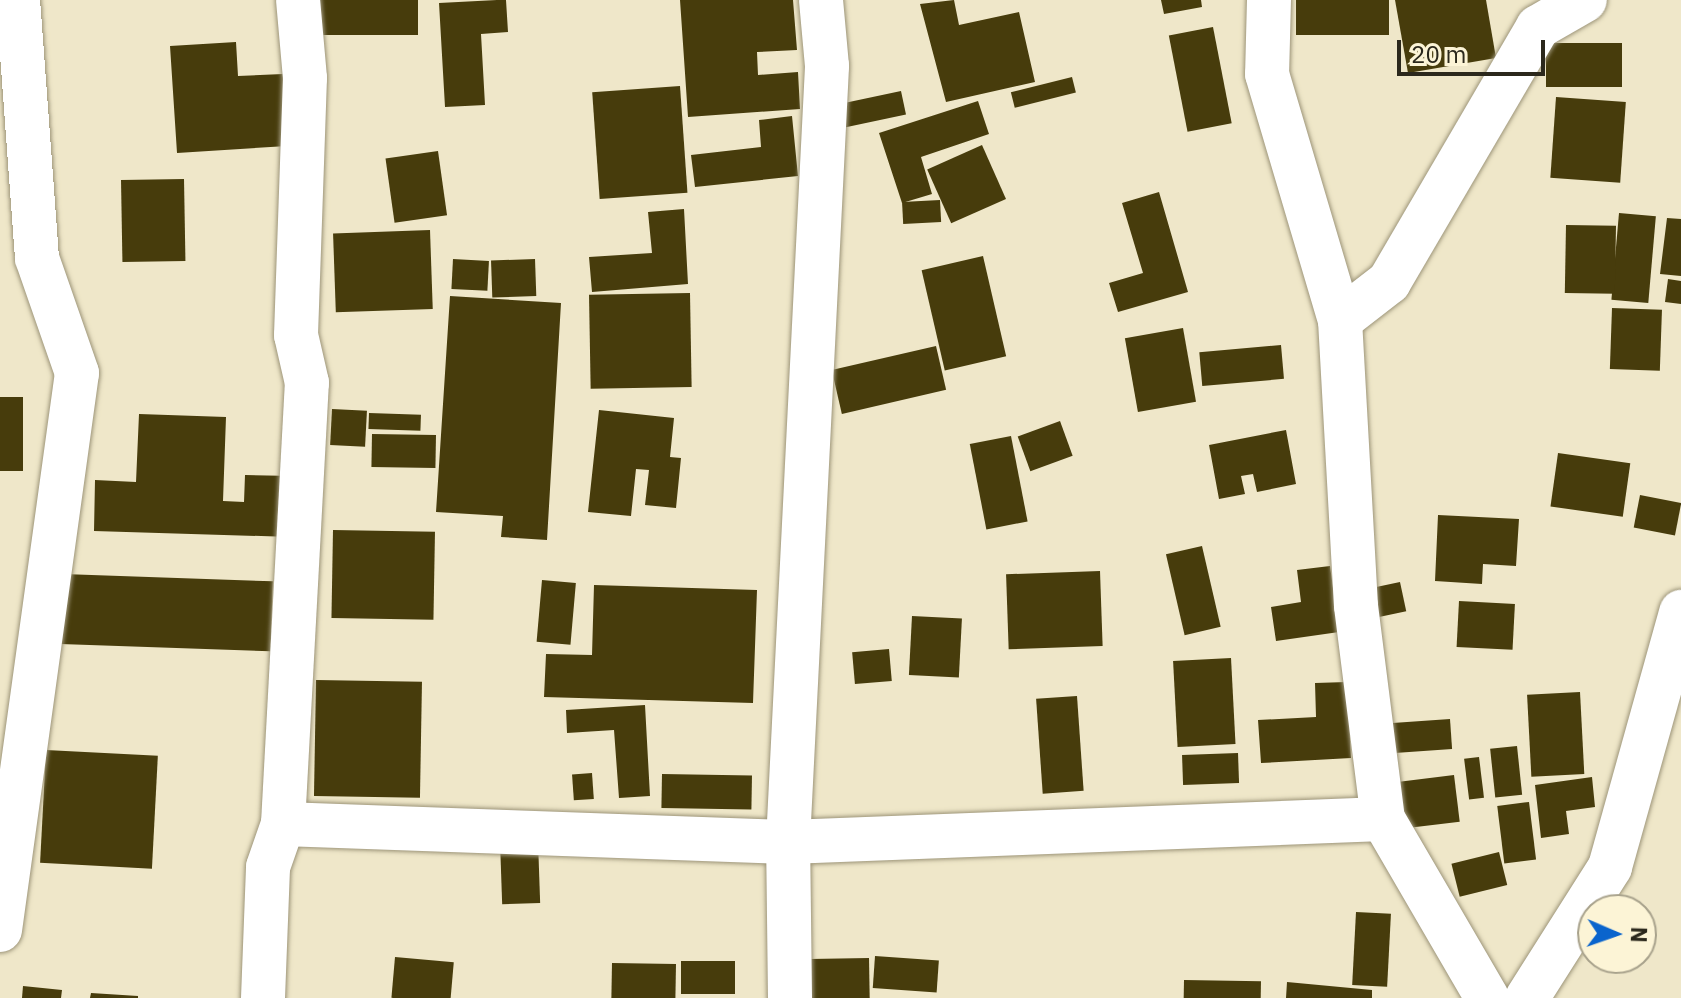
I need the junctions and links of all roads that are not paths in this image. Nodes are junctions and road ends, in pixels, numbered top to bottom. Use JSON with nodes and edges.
{"nodes":[{"id":1,"x":18,"y":0,"type":"edge"},
{"id":2,"x":298,"y":0,"type":"edge"},
{"id":3,"x":821,"y":0,"type":"edge"},
{"id":4,"x":1269,"y":0,"type":"edge"},
{"id":5,"x":1585,"y":0,"type":"edge"},
{"id":6,"x":1340,"y":320,"type":"junction"},
{"id":7,"x":1681,"y":612,"type":"edge"},
{"id":8,"x":1383,"y":819,"type":"junction"},
{"id":9,"x":283,"y":824,"type":"junction"},
{"id":10,"x":788,"y":842,"type":"junction"},
{"id":11,"x":0,"y":930,"type":"edge"},
{"id":12,"x":263,"y":998,"type":"edge"},
{"id":13,"x":790,"y":998,"type":"edge"},
{"id":14,"x":1487,"y":998,"type":"edge"},
{"id":15,"x":1527,"y":998,"type":"edge"}],
"edges":[{"from":1,"to":11,"type":"street"},
{"from":2,"to":9,"type":"street"},
{"from":3,"to":10,"type":"street"},
{"from":4,"to":6,"type":"street"},
{"from":5,"to":6,"type":"street"},
{"from":6,"to":8,"type":"street"},
{"from":7,"to":15,"type":"street"},
{"from":8,"to":10,"type":"street"},
{"from":8,"to":14,"type":"street"},
{"from":9,"to":10,"type":"street"},
{"from":9,"to":12,"type":"street"},
{"from":10,"to":13,"type":"street"}]}
